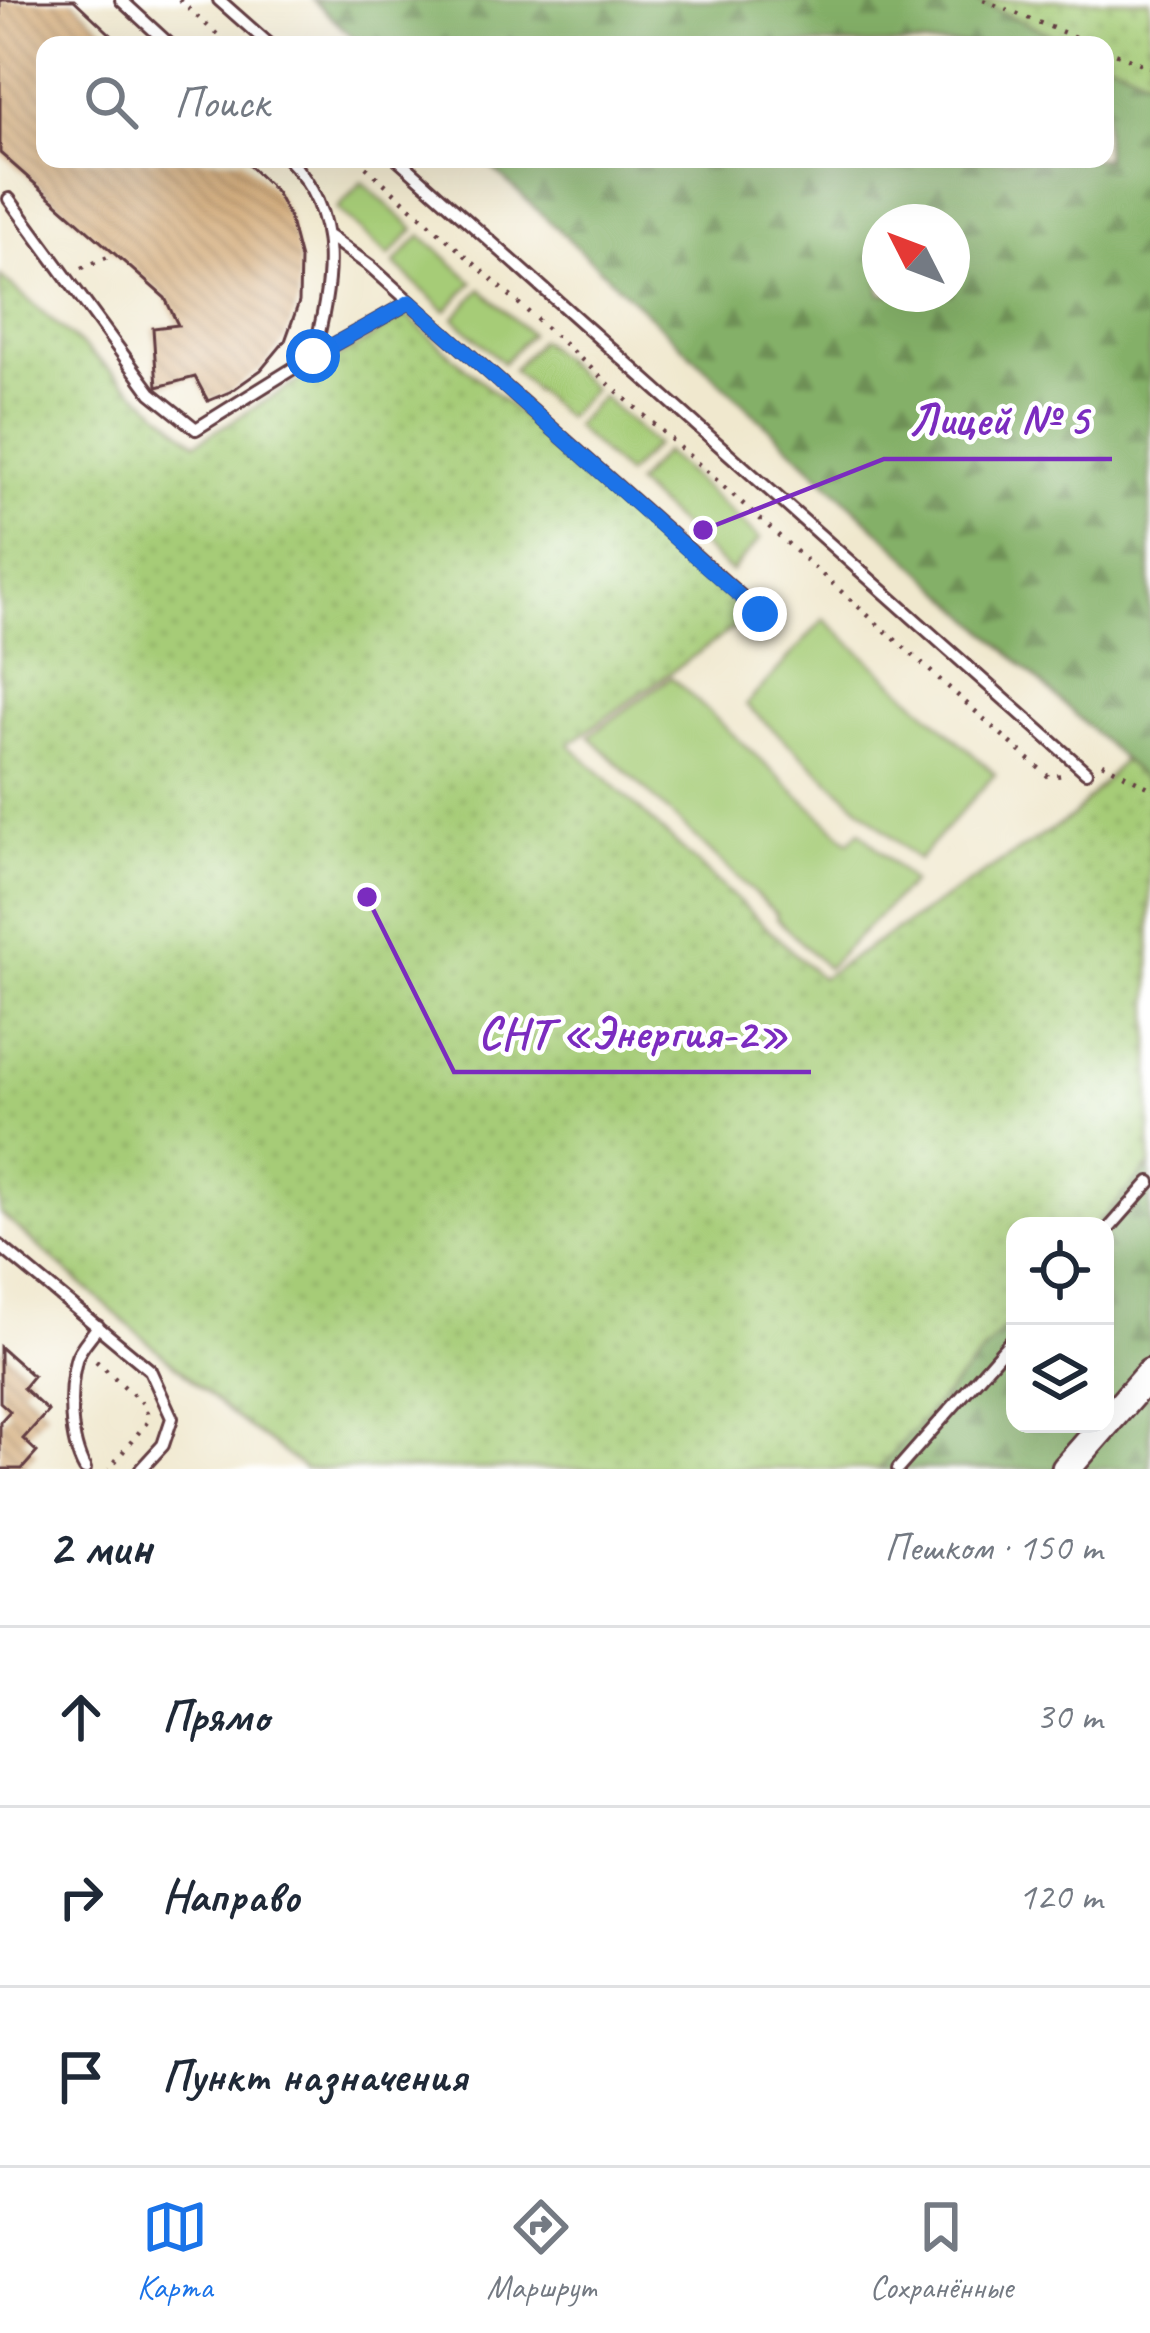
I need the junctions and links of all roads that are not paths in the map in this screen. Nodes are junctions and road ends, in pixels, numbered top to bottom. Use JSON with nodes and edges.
{"nodes":[{"id":1,"x":122,"y":0,"type":"edge"},
{"id":2,"x":219,"y":0,"type":"edge"},
{"id":3,"x":160,"y":36,"type":"edge"},
{"id":4,"x":260,"y":36,"type":"edge"},
{"id":5,"x":298,"y":168,"type":"edge"},
{"id":6,"x":408,"y":168,"type":"edge"},
{"id":7,"x":3,"y":198,"type":"edge"},
{"id":8,"x":330,"y":237,"type":"junction"},
{"id":9,"x":410,"y":302,"type":"junction"},
{"id":10,"x":313,"y":356,"type":"junction"},
{"id":11,"x":760,"y":614,"type":"dead end"},
{"id":12,"x":1086,"y":772,"type":"road end"},
{"id":13,"x":1150,"y":1182,"type":"edge"},
{"id":14,"x":1114,"y":1223,"type":"edge"},
{"id":15,"x":0,"y":1246,"type":"edge"},
{"id":16,"x":98,"y":1327,"type":"junction"},
{"id":17,"x":1006,"y":1346,"type":"edge"},
{"id":18,"x":1150,"y":1373,"type":"edge"},
{"id":19,"x":85,"y":1469,"type":"edge"},
{"id":20,"x":141,"y":1469,"type":"edge"},
{"id":21,"x":898,"y":1469,"type":"edge"},
{"id":22,"x":1066,"y":1469,"type":"edge"}],
"edges":[{"from":1,"to":3,"type":"lane"},
{"from":2,"to":4,"type":"lane"},
{"from":5,"to":8,"type":"lane"},
{"from":6,"to":12,"type":"lane"},
{"from":7,"to":10,"type":"lane"},
{"from":8,"to":9,"type":"lane"},
{"from":8,"to":10,"type":"lane"},
{"from":9,"to":10,"type":"lane"},
{"from":9,"to":11,"type":"lane"},
{"from":13,"to":14,"type":"lane"},
{"from":15,"to":16,"type":"lane"},
{"from":16,"to":19,"type":"lane"},
{"from":16,"to":20,"type":"lane"},
{"from":17,"to":21,"type":"lane"},
{"from":18,"to":22,"type":"street"}]}
